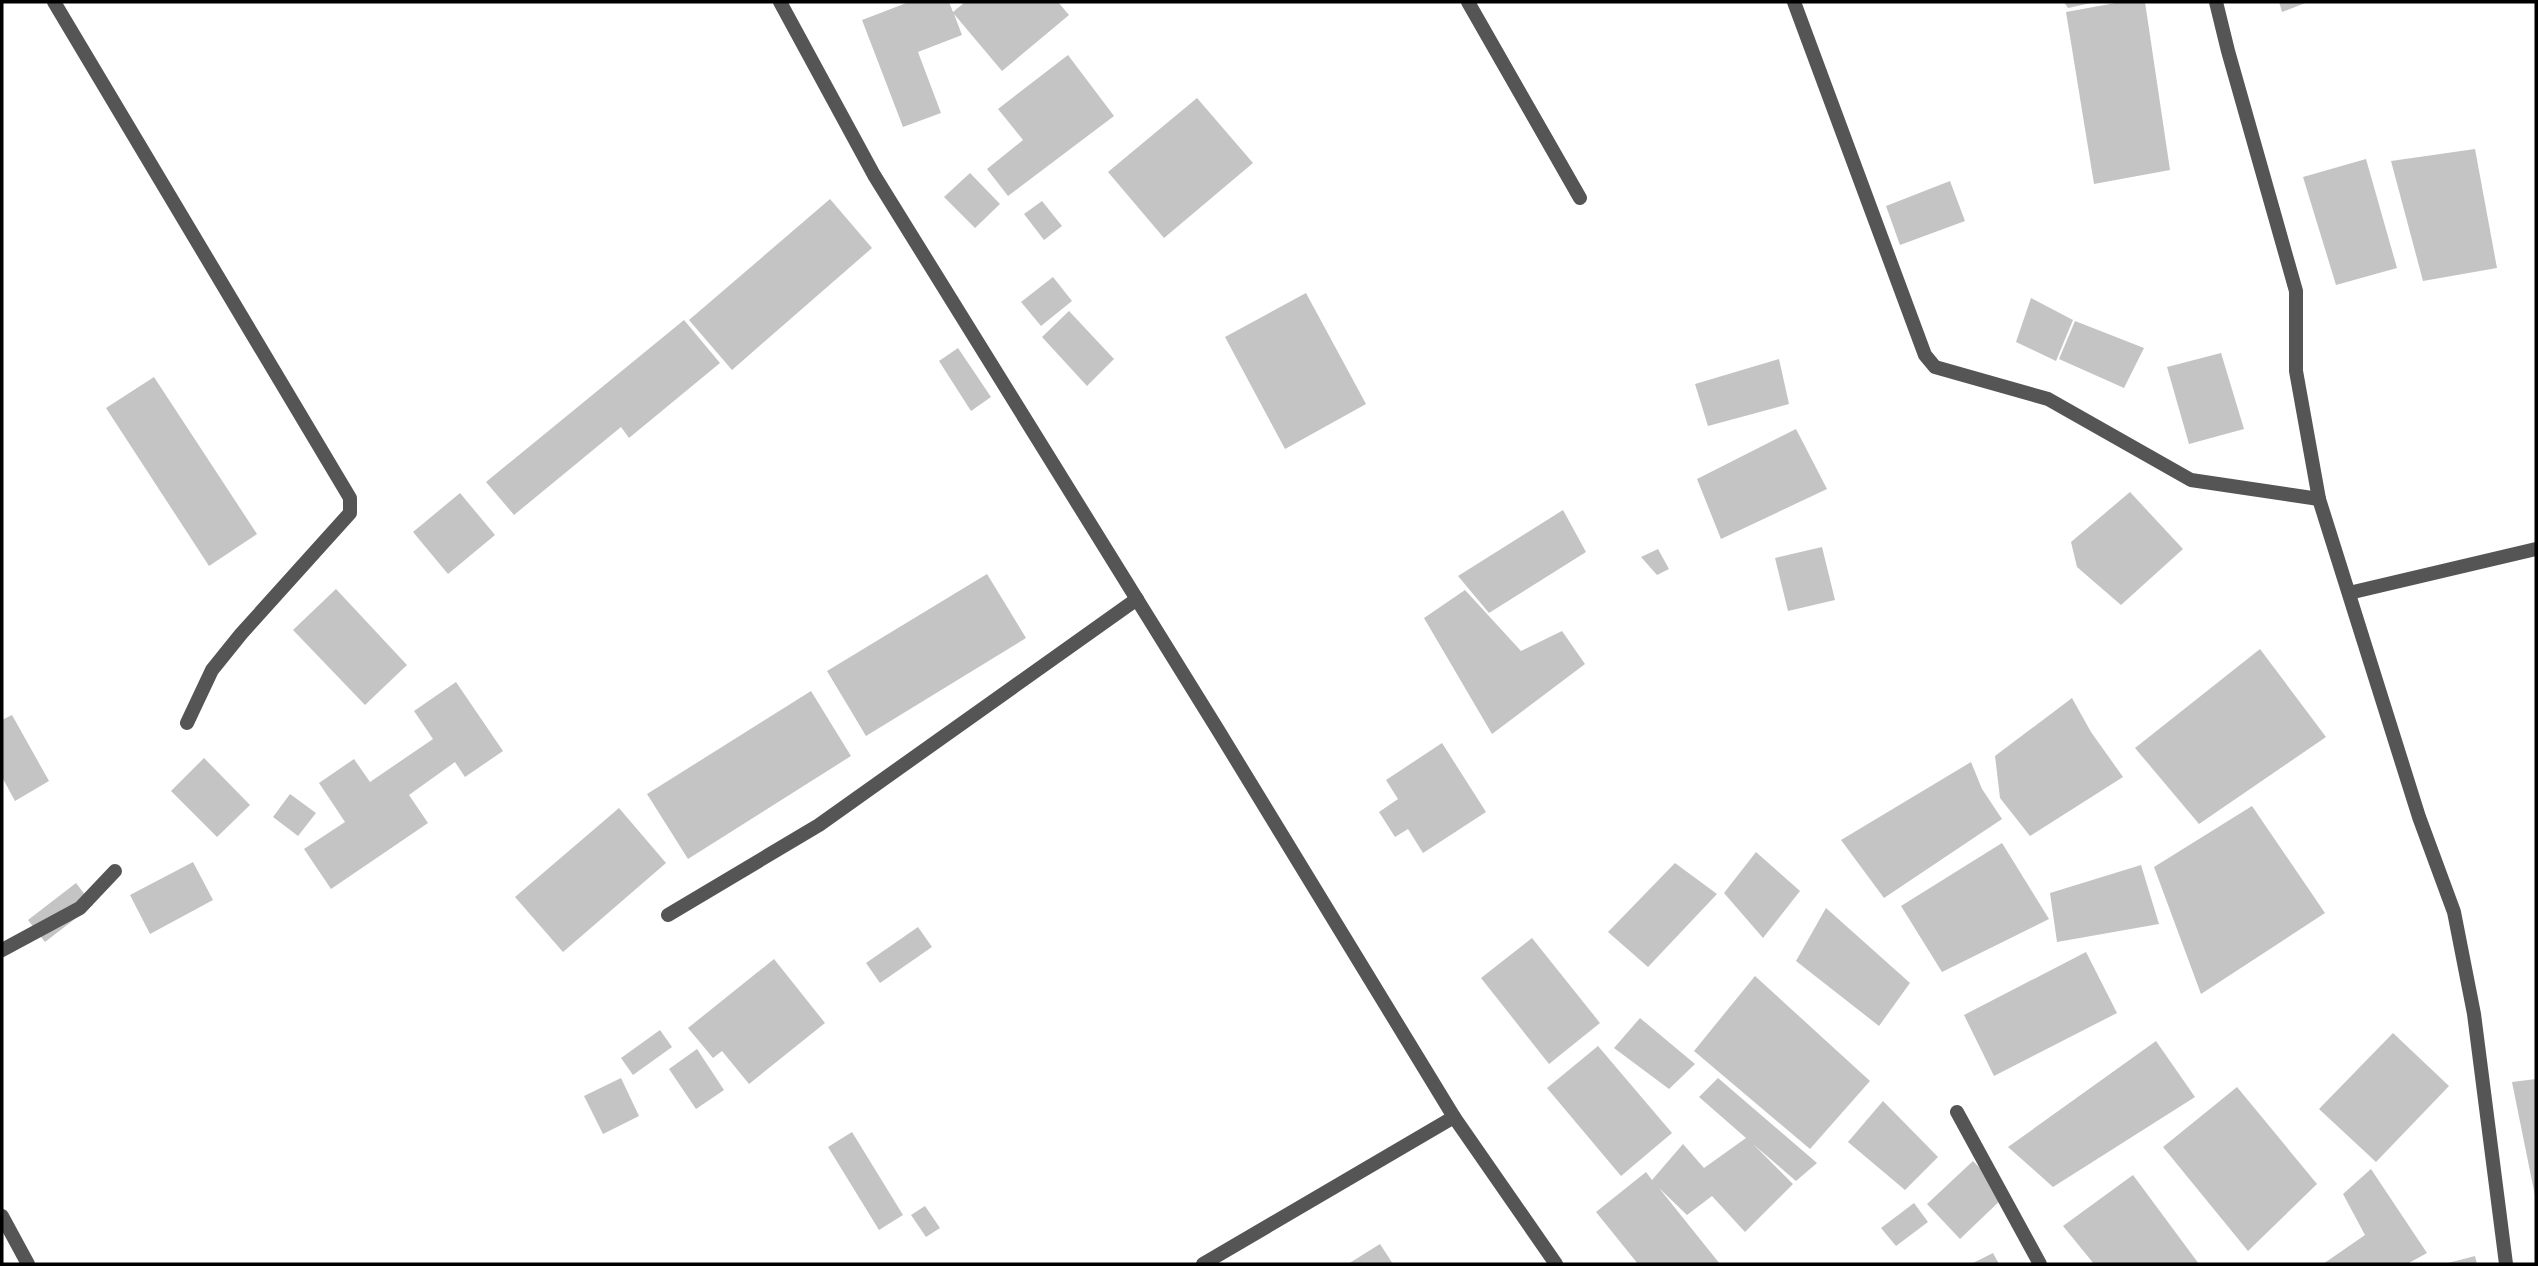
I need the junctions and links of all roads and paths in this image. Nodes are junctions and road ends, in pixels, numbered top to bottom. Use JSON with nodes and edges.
{"nodes":[{"id":1,"x":54,"y":2,"type":"edge"},
{"id":2,"x":1468,"y":2,"type":"edge"},
{"id":3,"x":1794,"y":2,"type":"edge"},
{"id":4,"x":2216,"y":2,"type":"edge"},
{"id":5,"x":786,"y":4,"type":"edge"},
{"id":6,"x":1580,"y":198,"type":"dead end"},
{"id":7,"x":2319,"y":499,"type":"junction"},
{"id":8,"x":2536,"y":549,"type":"edge"},
{"id":9,"x":2348,"y":593,"type":"junction"},
{"id":10,"x":1137,"y":599,"type":"junction"},
{"id":11,"x":187,"y":723,"type":"dead end"},
{"id":12,"x":114,"y":871,"type":"dead end"},
{"id":13,"x":668,"y":915,"type":"dead end"},
{"id":14,"x":2,"y":950,"type":"edge"},
{"id":15,"x":1956,"y":1112,"type":"dead end"},
{"id":16,"x":1454,"y":1117,"type":"junction"},
{"id":17,"x":2,"y":1216,"type":"edge"},
{"id":18,"x":28,"y":1264,"type":"edge"},
{"id":19,"x":1203,"y":1264,"type":"edge"},
{"id":20,"x":1556,"y":1264,"type":"edge"},
{"id":21,"x":2040,"y":1264,"type":"edge"},
{"id":22,"x":2506,"y":1264,"type":"edge"}],
"edges":[{"from":1,"to":11,"type":"street"},
{"from":2,"to":6,"type":"street"},
{"from":3,"to":7,"type":"street"},
{"from":4,"to":7,"type":"street"},
{"from":5,"to":10,"type":"street"},
{"from":7,"to":9,"type":"street"},
{"from":8,"to":9,"type":"street"},
{"from":9,"to":22,"type":"street"},
{"from":10,"to":13,"type":"street"},
{"from":10,"to":16,"type":"street"},
{"from":12,"to":14,"type":"street"},
{"from":15,"to":21,"type":"street"},
{"from":16,"to":19,"type":"street"},
{"from":16,"to":20,"type":"street"},
{"from":17,"to":18,"type":"street"}]}
